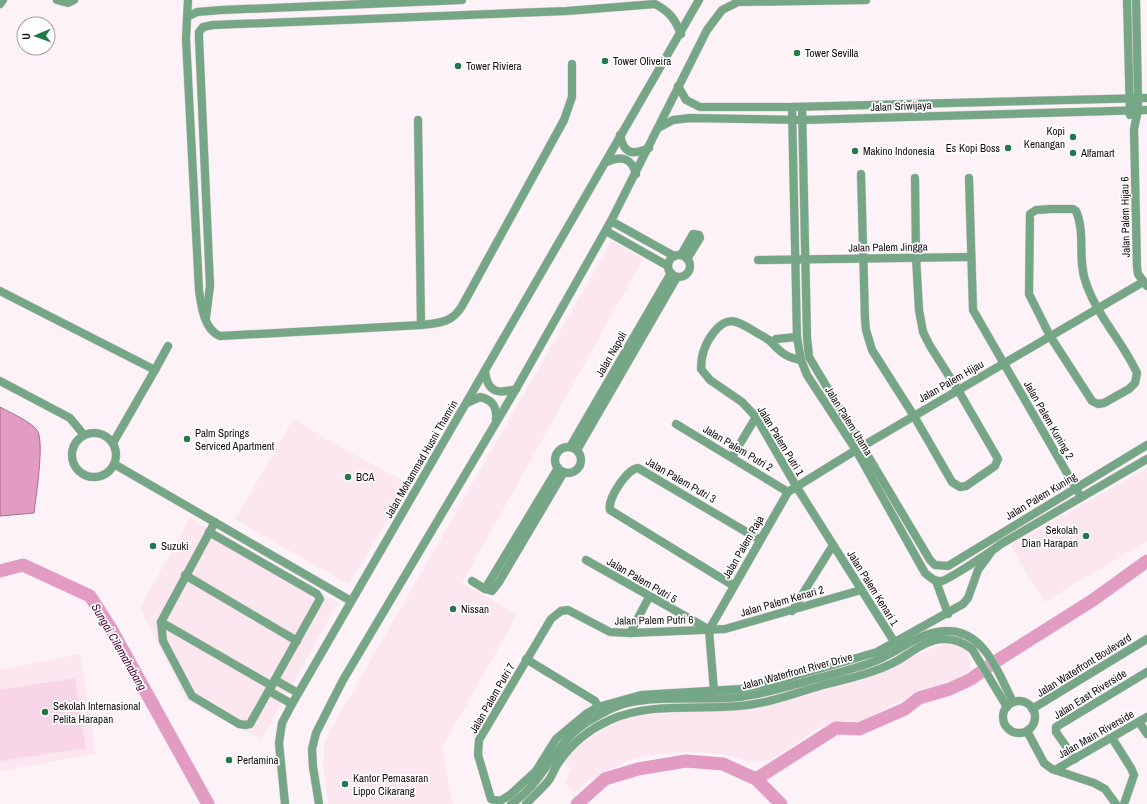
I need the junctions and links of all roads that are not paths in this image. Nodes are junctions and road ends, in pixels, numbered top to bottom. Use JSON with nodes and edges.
{"nodes":[{"id":1,"x":3,"y":0,"type":"edge"},
{"id":2,"x":57,"y":0,"type":"edge"},
{"id":3,"x":74,"y":0,"type":"edge"},
{"id":4,"x":188,"y":0,"type":"edge"},
{"id":5,"x":462,"y":0,"type":"edge"},
{"id":6,"x":699,"y":0,"type":"edge"},
{"id":7,"x":866,"y":0,"type":"edge"},
{"id":8,"x":1126,"y":0,"type":"edge"},
{"id":9,"x":1136,"y":0,"type":"edge"},
{"id":10,"x":421,"y":2,"type":"junction"},
{"id":11,"x":0,"y":4,"type":"edge"},
{"id":12,"x":189,"y":16,"type":"junction"},
{"id":13,"x":421,"y":17,"type":"junction"},
{"id":14,"x":680,"y":34,"type":"junction"},
{"id":15,"x":572,"y":64,"type":"dead end"},
{"id":16,"x":678,"y":86,"type":"junction"},
{"id":17,"x":1128,"y":98,"type":"junction"},
{"id":18,"x":1138,"y":98,"type":"junction"},
{"id":19,"x":1147,"y":98,"type":"edge"},
{"id":20,"x":792,"y":107,"type":"junction"},
{"id":21,"x":802,"y":107,"type":"junction"},
{"id":22,"x":1138,"y":110,"type":"junction"},
{"id":23,"x":1147,"y":110,"type":"edge"},
{"id":24,"x":1128,"y":111,"type":"junction"},
{"id":25,"x":418,"y":120,"type":"dead end"},
{"id":26,"x":793,"y":123,"type":"junction"},
{"id":27,"x":803,"y":123,"type":"junction"},
{"id":28,"x":1134,"y":127,"type":"junction"},
{"id":29,"x":658,"y":128,"type":"junction"},
{"id":30,"x":620,"y":135,"type":"junction"},
{"id":31,"x":649,"y":148,"type":"junction"},
{"id":32,"x":607,"y":162,"type":"junction"},
{"id":33,"x":636,"y":174,"type":"junction"},
{"id":34,"x":862,"y":174,"type":"dead end"},
{"id":35,"x":915,"y":178,"type":"dead end"},
{"id":36,"x":969,"y":178,"type":"dead end"},
{"id":37,"x":611,"y":222,"type":"junction"},
{"id":38,"x":606,"y":231,"type":"junction"},
{"id":39,"x":681,"y":257,"type":"junction"},
{"id":40,"x":916,"y":257,"type":"junction"},
{"id":41,"x":970,"y":257,"type":"junction"},
{"id":42,"x":864,"y":258,"type":"junction"},
{"id":43,"x":806,"y":259,"type":"junction"},
{"id":44,"x":758,"y":260,"type":"dead end"},
{"id":45,"x":796,"y":260,"type":"junction"},
{"id":46,"x":672,"y":272,"type":"junction"},
{"id":47,"x":1145,"y":284,"type":"edge"},
{"id":48,"x":0,"y":291,"type":"edge"},
{"id":49,"x":1097,"y":309,"type":"junction"},
{"id":50,"x":205,"y":317,"type":"junction"},
{"id":51,"x":421,"y":325,"type":"junction"},
{"id":52,"x":1050,"y":336,"type":"junction"},
{"id":53,"x":797,"y":337,"type":"junction"},
{"id":54,"x":772,"y":342,"type":"junction"},
{"id":55,"x":168,"y":346,"type":"dead end"},
{"id":56,"x":801,"y":360,"type":"junction"},
{"id":57,"x":1003,"y":364,"type":"junction"},
{"id":58,"x":155,"y":370,"type":"junction"},
{"id":59,"x":485,"y":372,"type":"junction"},
{"id":60,"x":0,"y":381,"type":"edge"},
{"id":61,"x":516,"y":389,"type":"junction"},
{"id":62,"x":958,"y":390,"type":"junction"},
{"id":63,"x":465,"y":405,"type":"junction"},
{"id":64,"x":756,"y":416,"type":"junction"},
{"id":65,"x":914,"y":416,"type":"junction"},
{"id":66,"x":496,"y":422,"type":"junction"},
{"id":67,"x":676,"y":424,"type":"dead end"},
{"id":68,"x":84,"y":435,"type":"junction"},
{"id":69,"x":113,"y":443,"type":"junction"},
{"id":70,"x":1147,"y":445,"type":"edge"},
{"id":71,"x":573,"y":448,"type":"junction"},
{"id":72,"x":859,"y":448,"type":"junction"},
{"id":73,"x":732,"y":457,"type":"junction"},
{"id":74,"x":1147,"y":459,"type":"edge"},
{"id":75,"x":114,"y":464,"type":"junction"},
{"id":76,"x":561,"y":470,"type":"junction"},
{"id":77,"x":796,"y":486,"type":"junction"},
{"id":78,"x":1075,"y":488,"type":"junction"},
{"id":79,"x":788,"y":492,"type":"junction"},
{"id":80,"x":1081,"y":496,"type":"junction"},
{"id":81,"x":215,"y":522,"type":"junction"},
{"id":82,"x":209,"y":532,"type":"junction"},
{"id":83,"x":760,"y":540,"type":"junction"},
{"id":84,"x":833,"y":545,"type":"junction"},
{"id":85,"x":992,"y":551,"type":"junction"},
{"id":86,"x":586,"y":560,"type":"dead end"},
{"id":87,"x":948,"y":566,"type":"joint"},
{"id":88,"x":185,"y":575,"type":"junction"},
{"id":89,"x":934,"y":580,"type":"junction"},
{"id":90,"x":472,"y":581,"type":"dead end"},
{"id":91,"x":734,"y":586,"type":"junction"},
{"id":92,"x":861,"y":590,"type":"junction"},
{"id":93,"x":649,"y":597,"type":"junction"},
{"id":94,"x":351,"y":601,"type":"junction"},
{"id":95,"x":792,"y":611,"type":"junction"},
{"id":96,"x":719,"y":613,"type":"junction"},
{"id":97,"x":948,"y":614,"type":"junction"},
{"id":98,"x":160,"y":622,"type":"junction"},
{"id":99,"x":725,"y":629,"type":"junction"},
{"id":100,"x":709,"y":630,"type":"junction"},
{"id":101,"x":630,"y":633,"type":"junction"},
{"id":102,"x":1147,"y":639,"type":"edge"},
{"id":103,"x":297,"y":640,"type":"junction"},
{"id":104,"x":895,"y":643,"type":"junction"},
{"id":105,"x":526,"y":659,"type":"junction"},
{"id":106,"x":1147,"y":672,"type":"edge"},
{"id":107,"x":996,"y":678,"type":"junction"},
{"id":108,"x":272,"y":686,"type":"junction"},
{"id":109,"x":714,"y":691,"type":"junction"},
{"id":110,"x":298,"y":693,"type":"junction"},
{"id":111,"x":292,"y":704,"type":"junction"},
{"id":112,"x":1010,"y":704,"type":"junction"},
{"id":113,"x":598,"y":708,"type":"junction"},
{"id":114,"x":1032,"y":709,"type":"junction"},
{"id":115,"x":1147,"y":717,"type":"edge"},
{"id":116,"x":1139,"y":722,"type":"junction"},
{"id":117,"x":1027,"y":731,"type":"junction"},
{"id":118,"x":1147,"y":734,"type":"edge"},
{"id":119,"x":1112,"y":738,"type":"junction"},
{"id":120,"x":1075,"y":759,"type":"junction"},
{"id":121,"x":1055,"y":770,"type":"junction"},
{"id":122,"x":489,"y":794,"type":"joint"},
{"id":123,"x":285,"y":804,"type":"edge"},
{"id":124,"x":319,"y":804,"type":"edge"},
{"id":125,"x":511,"y":804,"type":"edge"},
{"id":126,"x":526,"y":804,"type":"edge"},
{"id":127,"x":1116,"y":804,"type":"edge"},
{"id":128,"x":1124,"y":804,"type":"edge"}],
"edges":[{"from":1,"to":11,"type":"street"},
{"from":2,"to":3,"type":"street"},
{"from":4,"to":12,"type":"street"},
{"from":5,"to":10,"type":"street"},
{"from":6,"to":14,"type":"street","name":"Jalan Mohammad Husni Thamrin"},
{"from":7,"to":16,"type":"street"},
{"from":8,"to":17,"type":"street"},
{"from":9,"to":18,"type":"street"},
{"from":10,"to":12,"type":"street"},
{"from":10,"to":13,"type":"street"},
{"from":12,"to":50,"type":"street"},
{"from":13,"to":14,"type":"street"},
{"from":13,"to":50,"type":"street"},
{"from":14,"to":30,"type":"street","name":"Jalan Mohammad Husni Thamrin"},
{"from":15,"to":51,"type":"street"},
{"from":16,"to":20,"type":"street","name":"Jalan Sriwijaya"},
{"from":16,"to":29,"type":"street"},
{"from":17,"to":18,"type":"street","name":"Jalan Sriwijaya"},
{"from":17,"to":21,"type":"street","name":"Jalan Sriwijaya"},
{"from":17,"to":24,"type":"street"},
{"from":18,"to":19,"type":"street","name":"Jalan Sriwijaya"},
{"from":18,"to":22,"type":"street"},
{"from":20,"to":21,"type":"street","name":"Jalan Sriwijaya"},
{"from":20,"to":26,"type":"street","name":"Jalan Palem Utama"},
{"from":21,"to":27,"type":"street","name":"Jalan Palem Utama"},
{"from":22,"to":23,"type":"street","name":"Jalan Sriwijaya"},
{"from":22,"to":24,"type":"street","name":"Jalan Sriwijaya"},
{"from":22,"to":28,"type":"street"},
{"from":24,"to":27,"type":"street","name":"Jalan Sriwijaya"},
{"from":24,"to":28,"type":"street"},
{"from":25,"to":51,"type":"street"},
{"from":26,"to":27,"type":"street","name":"Jalan Sriwijaya"},
{"from":26,"to":29,"type":"street","name":"Jalan Sriwijaya"},
{"from":26,"to":45,"type":"street","name":"Jalan Palem Utama"},
{"from":27,"to":43,"type":"street","name":"Jalan Palem Utama"},
{"from":28,"to":47,"type":"street","name":"Jalan Palem Hijau 6"},
{"from":29,"to":31,"type":"street"},
{"from":30,"to":31,"type":"street"},
{"from":30,"to":32,"type":"street","name":"Jalan Mohammad Husni Thamrin"},
{"from":31,"to":33,"type":"street"},
{"from":32,"to":33,"type":"street"},
{"from":32,"to":59,"type":"street","name":"Jalan Mohammad Husni Thamrin"},
{"from":33,"to":37,"type":"street"},
{"from":34,"to":42,"type":"street"},
{"from":35,"to":40,"type":"street"},
{"from":36,"to":41,"type":"street","name":"Jalan Palem Kuning 2"},
{"from":37,"to":38,"type":"street"},
{"from":37,"to":39,"type":"street"},
{"from":38,"to":46,"type":"street"},
{"from":38,"to":61,"type":"street"},
{"from":39,"to":46,"type":"street","name":"Jalan Napoli"},
{"from":39,"to":46,"type":"street","name":"Jalan Napoli"},
{"from":40,"to":41,"type":"street","name":"Jalan Palem Jingga"},
{"from":40,"to":42,"type":"street","name":"Jalan Palem Jingga"},
{"from":40,"to":62,"type":"street"},
{"from":41,"to":57,"type":"street","name":"Jalan Palem Kuning 2"},
{"from":42,"to":43,"type":"street","name":"Jalan Palem Jingga"},
{"from":42,"to":65,"type":"street"},
{"from":43,"to":45,"type":"street"},
{"from":43,"to":72,"type":"street","name":"Jalan Palem Utama"},
{"from":44,"to":45,"type":"street"},
{"from":45,"to":53,"type":"street","name":"Jalan Palem Utama"},
{"from":46,"to":71,"type":"street","name":"Jalan Napoli"},
{"from":47,"to":49,"type":"street","name":"Jalan Palem Hijau"},
{"from":48,"to":58,"type":"street"},
{"from":49,"to":52,"type":"street","name":"Jalan Palem Hijau"},
{"from":49,"to":52,"type":"street"},
{"from":49,"to":52,"type":"street"},
{"from":50,"to":51,"type":"street"},
{"from":52,"to":57,"type":"street","name":"Jalan Palem Hijau"},
{"from":53,"to":54,"type":"street"},
{"from":53,"to":56,"type":"street","name":"Jalan Palem Utama"},
{"from":54,"to":56,"type":"street","name":"Jalan Palem Putri 1"},
{"from":54,"to":64,"type":"street","name":"Jalan Palem Putri 1"},
{"from":55,"to":58,"type":"street"},
{"from":56,"to":72,"type":"street","name":"Jalan Palem Utama"},
{"from":57,"to":62,"type":"street","name":"Jalan Palem Hijau"},
{"from":57,"to":78,"type":"street","name":"Jalan Palem Kuning 2"},
{"from":58,"to":69,"type":"street"},
{"from":59,"to":61,"type":"street"},
{"from":59,"to":63,"type":"street","name":"Jalan Mohammad Husni Thamrin"},
{"from":60,"to":68,"type":"street"},
{"from":61,"to":66,"type":"street"},
{"from":62,"to":65,"type":"street","name":"Jalan Palem Hijau"},
{"from":62,"to":65,"type":"street"},
{"from":63,"to":66,"type":"street"},
{"from":63,"to":94,"type":"street","name":"Jalan Mohammad Husni Thamrin"},
{"from":64,"to":73,"type":"street"},
{"from":64,"to":77,"type":"street","name":"Jalan Palem Putri 1"},
{"from":65,"to":72,"type":"street","name":"Jalan Palem Hijau"},
{"from":66,"to":124,"type":"street"},
{"from":67,"to":73,"type":"street","name":"Jalan Palem Putri 2"},
{"from":68,"to":69,"type":"street"},
{"from":68,"to":75,"type":"street"},
{"from":69,"to":75,"type":"street"},
{"from":70,"to":78,"type":"street","name":"Jalan Palem Kuning"},
{"from":71,"to":76,"type":"street","name":"Jalan Napoli"},
{"from":71,"to":76,"type":"street","name":"Jalan Napoli"},
{"from":72,"to":77,"type":"street","name":"Jalan Palem Raja"},
{"from":72,"to":87,"type":"street","name":"Jalan Palem Utama"},
{"from":72,"to":89,"type":"street","name":"Jalan Palem Utama"},
{"from":73,"to":79,"type":"street","name":"Jalan Palem Putri 2"},
{"from":74,"to":80,"type":"street","name":"Jalan Palem Kuning"},
{"from":75,"to":81,"type":"street"},
{"from":76,"to":90,"type":"street","name":"Jalan Napoli"},
{"from":77,"to":79,"type":"street","name":"Jalan Palem Raja"},
{"from":77,"to":84,"type":"street","name":"Jalan Palem Kenari 1"},
{"from":78,"to":80,"type":"street","name":"Jalan Palem Kuning 2"},
{"from":78,"to":87,"type":"street","name":"Jalan Palem Kuning"},
{"from":79,"to":83,"type":"street","name":"Jalan Palem Raja"},
{"from":80,"to":85,"type":"street","name":"Jalan Palem Kuning"},
{"from":81,"to":82,"type":"street"},
{"from":81,"to":94,"type":"street"},
{"from":82,"to":88,"type":"street"},
{"from":82,"to":103,"type":"street"},
{"from":83,"to":91,"type":"street","name":"Jalan Palem Raja"},
{"from":83,"to":91,"type":"street","name":"Jalan Palem Putri 3"},
{"from":84,"to":92,"type":"street","name":"Jalan Palem Kenari 1"},
{"from":84,"to":95,"type":"street","name":"Jalan Palem Kenari 1"},
{"from":85,"to":89,"type":"street","name":"Jalan Palem Kuning"},
{"from":85,"to":97,"type":"street","name":"Jalan Palem Kuning"},
{"from":86,"to":93,"type":"street","name":"Jalan Palem Putri 5"},
{"from":88,"to":98,"type":"street"},
{"from":88,"to":103,"type":"street"},
{"from":89,"to":97,"type":"street","name":"Jalan Palem Utama"},
{"from":91,"to":96,"type":"street","name":"Jalan Palem Raja"},
{"from":92,"to":95,"type":"street","name":"Jalan Palem Kenari 2"},
{"from":92,"to":104,"type":"street","name":"Jalan Palem Kenari 1"},
{"from":93,"to":100,"type":"street","name":"Jalan Palem Putri 5"},
{"from":93,"to":101,"type":"street"},
{"from":94,"to":110,"type":"street","name":"Jalan Mohammad Husni Thamrin"},
{"from":95,"to":99,"type":"street","name":"Jalan Palem Kenari 2"},
{"from":96,"to":99,"type":"street"},
{"from":96,"to":100,"type":"street","name":"Jalan Palem Raja"},
{"from":97,"to":104,"type":"street","name":"Jalan Palem Kuning"},
{"from":98,"to":108,"type":"street"},
{"from":98,"to":108,"type":"street"},
{"from":99,"to":100,"type":"street","name":"Jalan Palem Kenari 2"},
{"from":100,"to":101,"type":"street","name":"Jalan Palem Putri 6"},
{"from":100,"to":109,"type":"street"},
{"from":101,"to":105,"type":"street","name":"Jalan Palem Putri 6"},
{"from":102,"to":114,"type":"street","name":"Jalan Waterfront Boulevard"},
{"from":103,"to":108,"type":"street"},
{"from":104,"to":109,"type":"street","name":"Jalan Palem Kuning"},
{"from":105,"to":113,"type":"street"},
{"from":105,"to":122,"type":"street","name":"Jalan Palem Putri 7"},
{"from":106,"to":120,"type":"street","name":"Jalan East Riverside"},
{"from":107,"to":112,"type":"street","name":"Jalan Waterfront River Drive"},
{"from":107,"to":125,"type":"street","name":"Jalan Waterfront River Drive"},
{"from":107,"to":126,"type":"street","name":"Jalan Waterfront River Drive"},
{"from":108,"to":110,"type":"street"},
{"from":108,"to":111,"type":"street"},
{"from":109,"to":113,"type":"street","name":"Jalan Palem Kuning"},
{"from":110,"to":111,"type":"street","name":"Jalan Mohammad Husni Thamrin"},
{"from":111,"to":123,"type":"street","name":"Jalan Mohammad Husni Thamrin"},
{"from":112,"to":114,"type":"street"},
{"from":112,"to":117,"type":"street"},
{"from":113,"to":122,"type":"street","name":"Jalan Palem Kuning"},
{"from":114,"to":117,"type":"street"},
{"from":115,"to":116,"type":"street","name":"Jalan Main Riverside"},
{"from":116,"to":118,"type":"street"},
{"from":116,"to":119,"type":"street","name":"Jalan Main Riverside"},
{"from":117,"to":121,"type":"street"},
{"from":119,"to":120,"type":"street","name":"Jalan Main Riverside"},
{"from":119,"to":128,"type":"street"},
{"from":120,"to":121,"type":"street","name":"Jalan Main Riverside"},
{"from":121,"to":127,"type":"street"}]}
